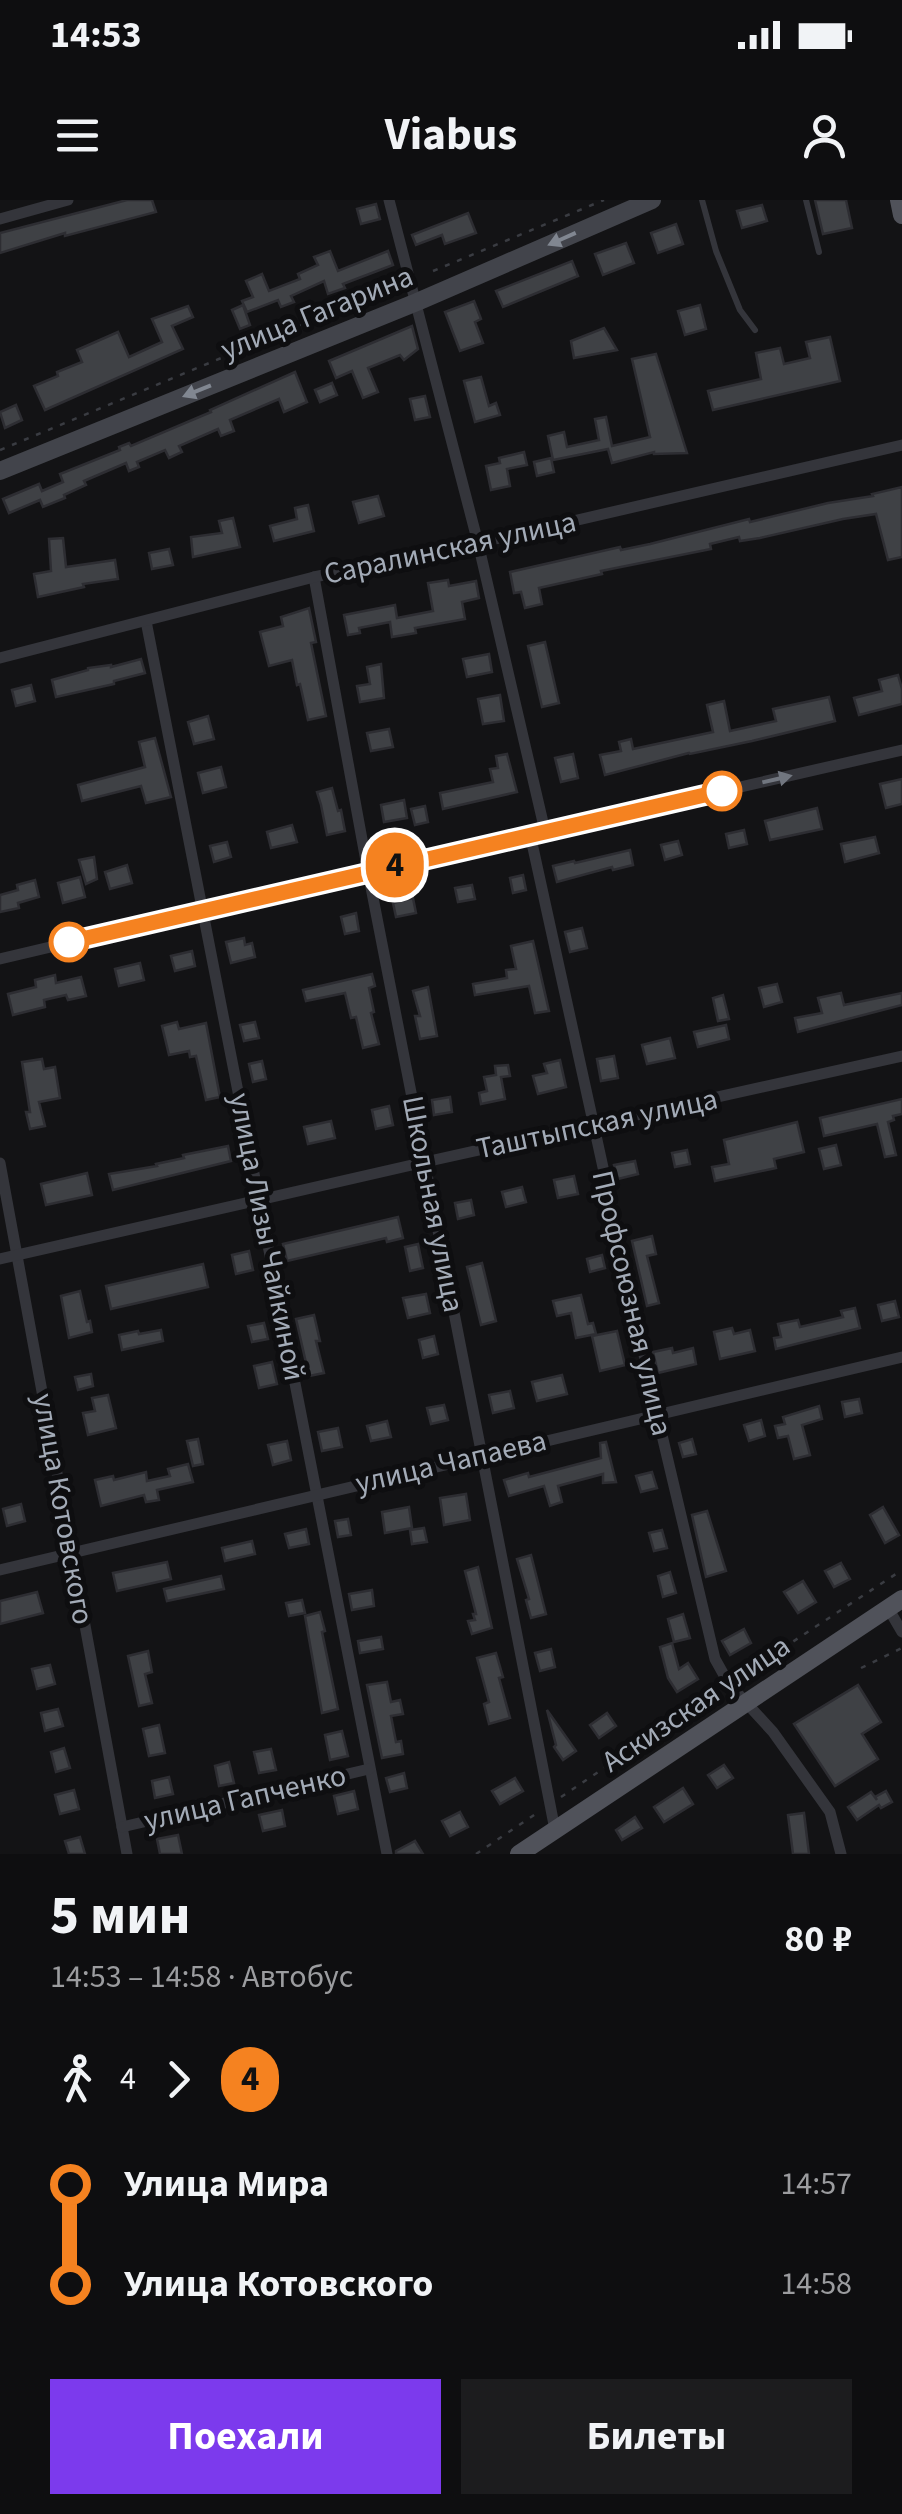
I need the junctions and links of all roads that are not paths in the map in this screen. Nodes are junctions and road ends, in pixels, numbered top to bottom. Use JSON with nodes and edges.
{"nodes":[{"id":1,"x":68,"y":200,"type":"edge"},
{"id":2,"x":389,"y":200,"type":"edge"},
{"id":3,"x":652,"y":200,"type":"edge"},
{"id":4,"x":702,"y":200,"type":"edge"},
{"id":5,"x":806,"y":200,"type":"edge"},
{"id":6,"x":898,"y":200,"type":"edge"},
{"id":7,"x":902,"y":215,"type":"edge"},
{"id":8,"x":0,"y":219,"type":"edge"},
{"id":9,"x":818,"y":252,"type":"dead end"},
{"id":10,"x":417,"y":302,"type":"junction"},
{"id":11,"x":756,"y":330,"type":"dead end"},
{"id":12,"x":902,"y":445,"type":"edge"},
{"id":13,"x":0,"y":471,"type":"edge"},
{"id":14,"x":478,"y":543,"type":"junction"},
{"id":15,"x":314,"y":578,"type":"junction"},
{"id":16,"x":146,"y":621,"type":"junction"},
{"id":17,"x":0,"y":658,"type":"edge"},
{"id":18,"x":902,"y":750,"type":"edge"},
{"id":19,"x":545,"y":831,"type":"junction"},
{"id":20,"x":530,"y":834,"type":"junction"},
{"id":21,"x":368,"y":872,"type":"junction"},
{"id":22,"x":203,"y":910,"type":"junction"},
{"id":23,"x":0,"y":959,"type":"edge"},
{"id":24,"x":902,"y":1056,"type":"edge"},
{"id":25,"x":592,"y":1126,"type":"junction"},
{"id":26,"x":424,"y":1162,"type":"junction"},
{"id":27,"x":0,"y":1163,"type":"edge"},
{"id":28,"x":260,"y":1199,"type":"junction"},
{"id":29,"x":17,"y":1256,"type":"junction"},
{"id":30,"x":0,"y":1260,"type":"edge"},
{"id":31,"x":902,"y":1357,"type":"edge"},
{"id":32,"x":656,"y":1414,"type":"junction"},
{"id":33,"x":482,"y":1455,"type":"junction"},
{"id":34,"x":318,"y":1494,"type":"junction"},
{"id":35,"x":72,"y":1554,"type":"junction"},
{"id":36,"x":0,"y":1570,"type":"edge"},
{"id":37,"x":895,"y":1603,"type":"edge"},
{"id":38,"x":902,"y":1632,"type":"edge"},
{"id":39,"x":747,"y":1703,"type":"junction"},
{"id":40,"x":370,"y":1769,"type":"junction"},
{"id":41,"x":122,"y":1827,"type":"junction"},
{"id":42,"x":555,"y":1830,"type":"junction"},
{"id":43,"x":126,"y":1854,"type":"edge"},
{"id":44,"x":387,"y":1854,"type":"edge"},
{"id":45,"x":519,"y":1854,"type":"edge"},
{"id":46,"x":841,"y":1854,"type":"edge"}],
"edges":[{"from":1,"to":8,"type":"street"},
{"from":2,"to":10,"type":"street"},
{"from":3,"to":10,"type":"street","name":"улица Гагарина","one_way":true},
{"from":4,"to":11,"type":"lane"},
{"from":5,"to":9,"type":"lane"},
{"from":6,"to":7,"type":"main road"},
{"from":10,"to":13,"type":"street","name":"улица Гагарина","one_way":true},
{"from":10,"to":14,"type":"street"},
{"from":12,"to":14,"type":"street","name":"Саралинская улица"},
{"from":14,"to":15,"type":"street","name":"Саралинская улица"},
{"from":14,"to":19,"type":"street"},
{"from":15,"to":16,"type":"street","name":"Саралинская улица"},
{"from":15,"to":21,"type":"street","name":"Школьная улица"},
{"from":16,"to":17,"type":"street","name":"Саралинская улица"},
{"from":16,"to":22,"type":"street","name":"улица Лизы Чайкиной"},
{"from":19,"to":18,"type":"street","one_way":true},
{"from":19,"to":20,"type":"street"},
{"from":20,"to":21,"type":"street"},
{"from":20,"to":25,"type":"street","name":"Профсоюзная улица"},
{"from":21,"to":22,"type":"street"},
{"from":21,"to":26,"type":"street","name":"Школьная улица"},
{"from":22,"to":23,"type":"street"},
{"from":22,"to":28,"type":"street","name":"улица Лизы Чайкиной"},
{"from":24,"to":25,"type":"street","name":"Таштыпская улица"},
{"from":25,"to":26,"type":"street","name":"Таштыпская улица"},
{"from":25,"to":32,"type":"street","name":"Профсоюзная улица"},
{"from":26,"to":28,"type":"street","name":"Таштыпская улица"},
{"from":26,"to":33,"type":"street","name":"Школьная улица"},
{"from":27,"to":29,"type":"street","name":"улица Котовского"},
{"from":28,"to":29,"type":"street","name":"Таштыпская улица"},
{"from":28,"to":34,"type":"street","name":"улица Лизы Чайкиной"},
{"from":29,"to":30,"type":"street","name":"Таштыпская улица"},
{"from":29,"to":35,"type":"street","name":"улица Котовского"},
{"from":31,"to":32,"type":"street","name":"улица Чапаева"},
{"from":32,"to":33,"type":"street","name":"улица Чапаева"},
{"from":32,"to":39,"type":"street","name":"Профсоюзная улица"},
{"from":33,"to":34,"type":"street","name":"улица Чапаева"},
{"from":33,"to":42,"type":"street","name":"Школьная улица"},
{"from":34,"to":35,"type":"street","name":"улица Чапаева"},
{"from":34,"to":40,"type":"street","name":"улица Лизы Чайкиной"},
{"from":35,"to":36,"type":"street","name":"улица Чапаева"},
{"from":35,"to":41,"type":"street","name":"улица Котовского"},
{"from":37,"to":38,"type":"street"},
{"from":37,"to":39,"type":"main road","name":"Аскизская улица"},
{"from":39,"to":42,"type":"main road","name":"Аскизская улица"},
{"from":39,"to":46,"type":"street","name":"Профсоюзная улица"},
{"from":40,"to":41,"type":"street","name":"улица Гапченко"},
{"from":40,"to":44,"type":"street","name":"улица Лизы Чайкиной"},
{"from":41,"to":43,"type":"street","name":"улица Котовского"},
{"from":42,"to":45,"type":"main road","name":"Аскизская улица"}]}
